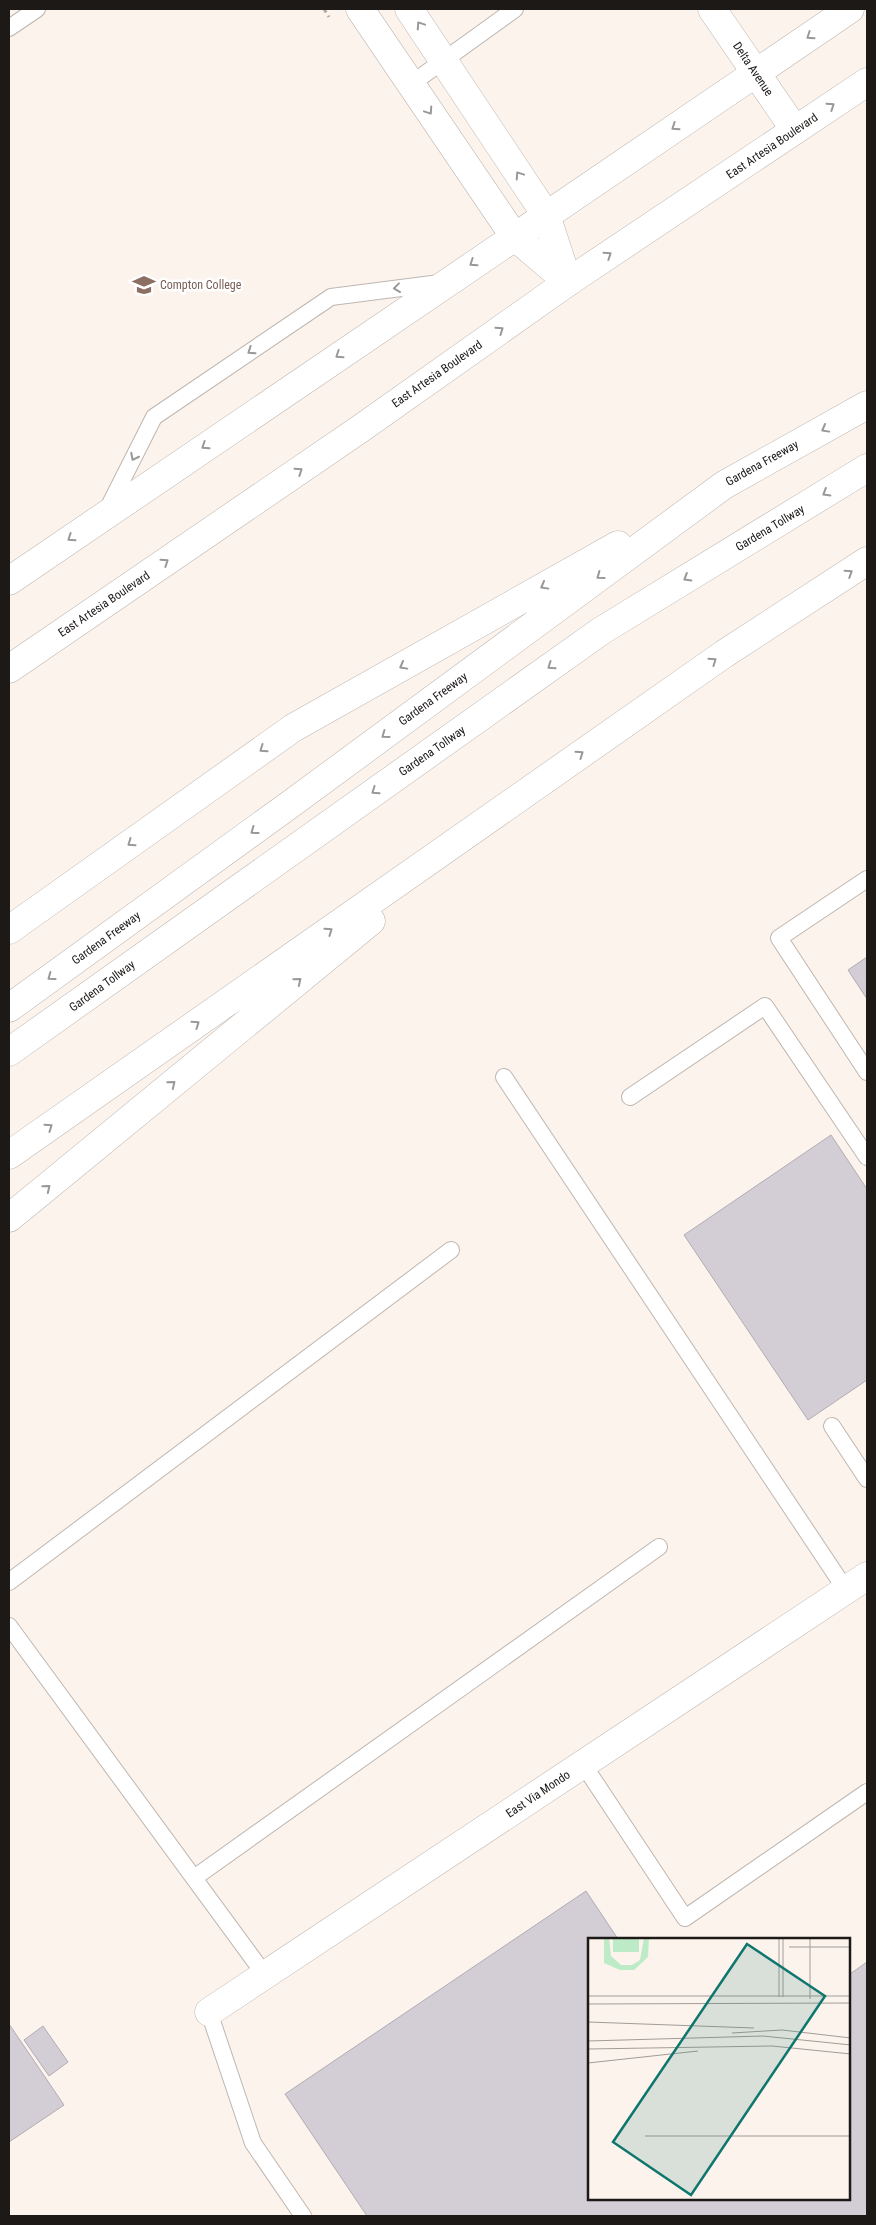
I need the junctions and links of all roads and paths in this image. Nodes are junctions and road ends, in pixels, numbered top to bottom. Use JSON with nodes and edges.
{"nodes":[{"id":1,"x":37,"y":9,"type":"edge"},
{"id":2,"x":360,"y":9,"type":"edge"},
{"id":3,"x":409,"y":9,"type":"edge"},
{"id":4,"x":515,"y":9,"type":"edge"},
{"id":5,"x":712,"y":9,"type":"edge"},
{"id":6,"x":850,"y":9,"type":"edge"},
{"id":7,"x":9,"y":28,"type":"edge"},
{"id":8,"x":443,"y":60,"type":"junction"},
{"id":9,"x":755,"y":73,"type":"junction"},
{"id":10,"x":867,"y":82,"type":"edge"},
{"id":11,"x":411,"y":84,"type":"junction"},
{"id":12,"x":795,"y":130,"type":"junction"},
{"id":13,"x":546,"y":215,"type":"junction"},
{"id":14,"x":514,"y":236,"type":"junction"},
{"id":15,"x":445,"y":282,"type":"junction"},
{"id":16,"x":568,"y":282,"type":"junction"},
{"id":17,"x":867,"y":405,"type":"edge"},
{"id":18,"x":867,"y":468,"type":"edge"},
{"id":19,"x":724,"y":485,"type":"junction"},
{"id":20,"x":104,"y":516,"type":"junction"},
{"id":21,"x":867,"y":561,"type":"edge"},
{"id":22,"x":9,"y":580,"type":"edge"},
{"id":23,"x":9,"y":669,"type":"edge"},
{"id":24,"x":540,"y":782,"type":"junction"},
{"id":25,"x":867,"y":879,"type":"edge"},
{"id":26,"x":9,"y":930,"type":"edge"},
{"id":27,"x":9,"y":1008,"type":"edge"},
{"id":28,"x":9,"y":1052,"type":"edge"},
{"id":29,"x":867,"y":1072,"type":"edge"},
{"id":30,"x":504,"y":1077,"type":"dead end"},
{"id":31,"x":630,"y":1097,"type":"dead end"},
{"id":32,"x":9,"y":1156,"type":"edge"},
{"id":33,"x":867,"y":1157,"type":"edge"},
{"id":34,"x":9,"y":1218,"type":"edge"},
{"id":35,"x":451,"y":1250,"type":"dead end"},
{"id":36,"x":832,"y":1426,"type":"dead end"},
{"id":37,"x":867,"y":1479,"type":"edge"},
{"id":38,"x":659,"y":1547,"type":"dead end"},
{"id":39,"x":9,"y":1582,"type":"edge"},
{"id":40,"x":856,"y":1583,"type":"edge"},
{"id":41,"x":9,"y":1626,"type":"edge"},
{"id":42,"x":583,"y":1764,"type":"junction"},
{"id":43,"x":867,"y":1792,"type":"edge"},
{"id":44,"x":194,"y":1878,"type":"junction"},
{"id":45,"x":265,"y":1974,"type":"junction"},
{"id":46,"x":209,"y":2012,"type":"joint"},
{"id":47,"x":303,"y":2216,"type":"edge"}],
"edges":[{"from":1,"to":7,"type":"lane"},
{"from":2,"to":11,"type":"main road"},
{"from":8,"to":3,"type":"main road","one_way":true},
{"from":4,"to":8,"type":"lane"},
{"from":5,"to":9,"type":"main road","name":"Delta Avenue"},
{"from":6,"to":9,"type":"main road","one_way":true},
{"from":8,"to":11,"type":"lane"},
{"from":13,"to":8,"type":"main road","one_way":true},
{"from":9,"to":12,"type":"main road","name":"Delta Avenue"},
{"from":9,"to":13,"type":"main road","one_way":true},
{"from":12,"to":10,"type":"main road","name":"East Artesia Boulevard","one_way":true},
{"from":11,"to":14,"type":"main road","one_way":true},
{"from":16,"to":12,"type":"main road","name":"East Artesia Boulevard","one_way":true},
{"from":13,"to":14,"type":"main road"},
{"from":13,"to":16,"type":"main road"},
{"from":14,"to":15,"type":"main road","one_way":true},
{"from":14,"to":16,"type":"main road"},
{"from":15,"to":20,"type":"main road","one_way":true},
{"from":15,"to":20,"type":"lane","one_way":true},
{"from":23,"to":16,"type":"main road","name":"East Artesia Boulevard","one_way":true},
{"from":17,"to":19,"type":"main road","name":"Gardena Freeway","one_way":true},
{"from":18,"to":28,"type":"main road","name":"Gardena Tollway","one_way":true},
{"from":19,"to":26,"type":"main road","one_way":true},
{"from":19,"to":27,"type":"main road","name":"Gardena Freeway","one_way":true},
{"from":20,"to":22,"type":"main road","one_way":true},
{"from":24,"to":21,"type":"main road","one_way":true},
{"from":32,"to":24,"type":"main road","one_way":true},
{"from":34,"to":24,"type":"main road","one_way":true},
{"from":25,"to":29,"type":"lane"},
{"from":30,"to":40,"type":"lane"},
{"from":31,"to":33,"type":"lane"},
{"from":35,"to":39,"type":"lane"},
{"from":36,"to":37,"type":"lane"},
{"from":38,"to":44,"type":"lane"},
{"from":40,"to":42,"type":"main road","name":"East Via Mondo"},
{"from":41,"to":44,"type":"lane"},
{"from":42,"to":43,"type":"lane"},
{"from":42,"to":45,"type":"main road","name":"East Via Mondo"},
{"from":44,"to":45,"type":"lane"},
{"from":45,"to":46,"type":"main road","name":"East Via Mondo"},
{"from":46,"to":47,"type":"lane"}]}
